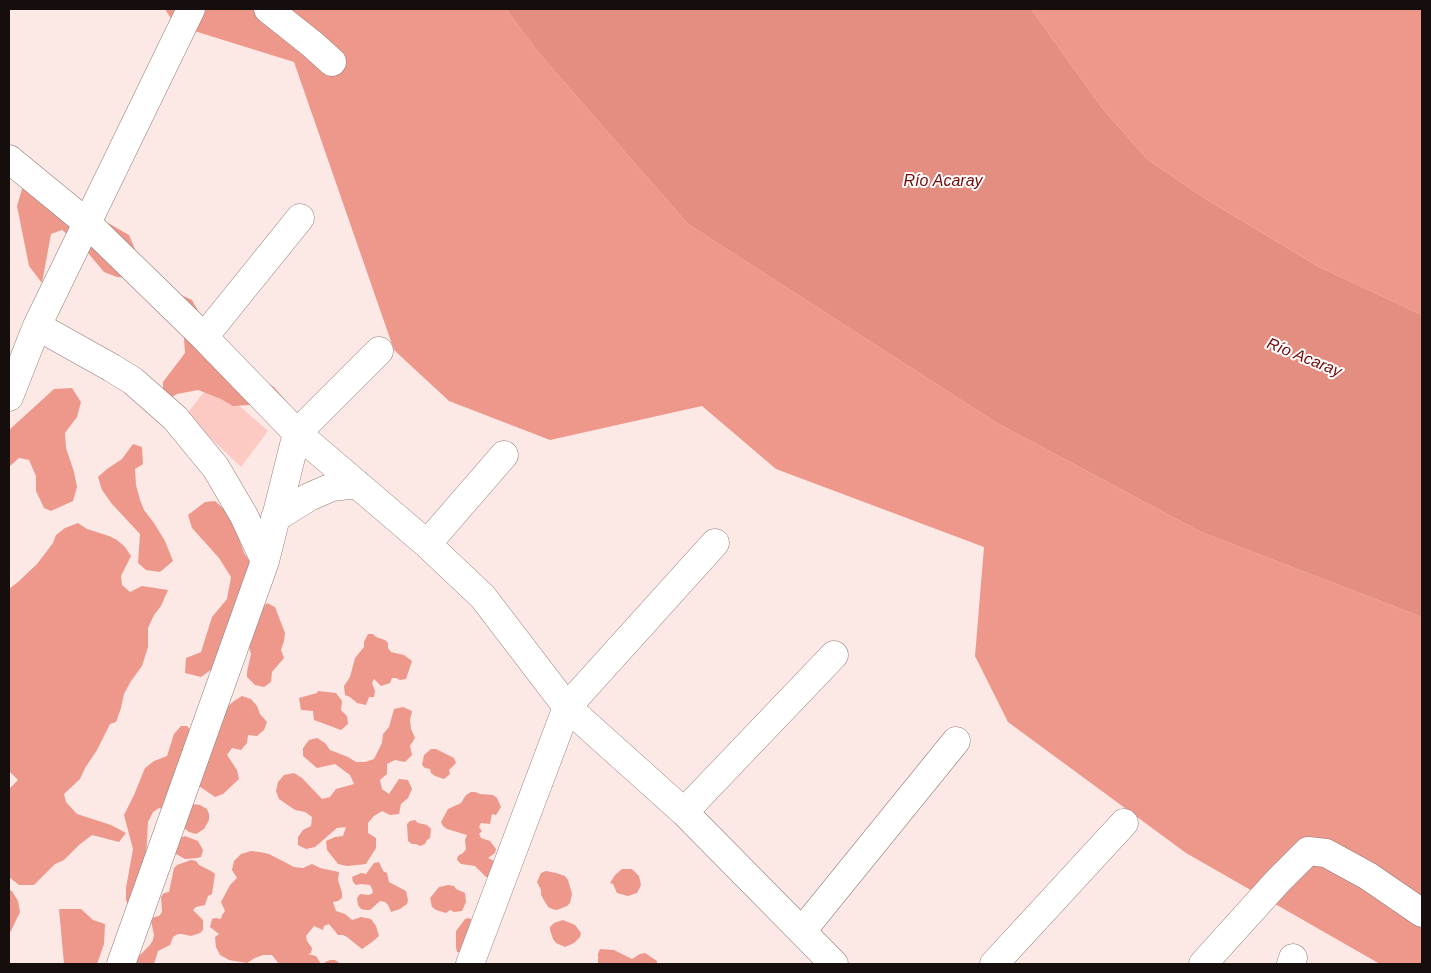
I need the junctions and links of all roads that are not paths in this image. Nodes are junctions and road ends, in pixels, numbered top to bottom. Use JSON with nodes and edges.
{"nodes":[{"id":1,"x":191,"y":9,"type":"edge"},
{"id":2,"x":268,"y":9,"type":"edge"},
{"id":3,"x":332,"y":62,"type":"dead end"},
{"id":4,"x":9,"y":159,"type":"edge"},
{"id":5,"x":300,"y":218,"type":"dead end"},
{"id":6,"x":87,"y":223,"type":"junction"},
{"id":7,"x":37,"y":326,"type":"junction"},
{"id":8,"x":204,"y":337,"type":"junction"},
{"id":9,"x":380,"y":351,"type":"dead end"},
{"id":10,"x":9,"y":397,"type":"edge"},
{"id":11,"x":297,"y":432,"type":"junction"},
{"id":12,"x":504,"y":455,"type":"dead end"},
{"id":13,"x":357,"y":484,"type":"junction"},
{"id":14,"x":275,"y":518,"type":"junction"},
{"id":15,"x":715,"y":543,"type":"dead end"},
{"id":16,"x":428,"y":544,"type":"junction"},
{"id":17,"x":265,"y":561,"type":"junction"},
{"id":18,"x":834,"y":655,"type":"dead end"},
{"id":19,"x":567,"y":707,"type":"junction"},
{"id":20,"x":956,"y":741,"type":"dead end"},
{"id":21,"x":684,"y":812,"type":"junction"},
{"id":22,"x":1124,"y":823,"type":"dead end"},
{"id":23,"x":1422,"y":912,"type":"edge"},
{"id":24,"x":802,"y":931,"type":"junction"},
{"id":25,"x":827,"y":961,"type":"edge"},
{"id":26,"x":121,"y":964,"type":"edge"},
{"id":27,"x":470,"y":964,"type":"edge"},
{"id":28,"x":994,"y":964,"type":"edge"},
{"id":29,"x":1203,"y":964,"type":"edge"}],
"edges":[{"from":1,"to":6,"type":"street"},
{"from":2,"to":3,"type":"street"},
{"from":4,"to":6,"type":"street"},
{"from":5,"to":8,"type":"street"},
{"from":6,"to":7,"type":"street"},
{"from":6,"to":8,"type":"street"},
{"from":7,"to":10,"type":"street"},
{"from":7,"to":17,"type":"street"},
{"from":8,"to":11,"type":"street"},
{"from":9,"to":11,"type":"street"},
{"from":11,"to":13,"type":"street"},
{"from":11,"to":14,"type":"street"},
{"from":12,"to":16,"type":"street"},
{"from":13,"to":14,"type":"street"},
{"from":13,"to":16,"type":"street"},
{"from":14,"to":17,"type":"street"},
{"from":15,"to":19,"type":"street"},
{"from":16,"to":19,"type":"street"},
{"from":17,"to":26,"type":"street"},
{"from":18,"to":21,"type":"street"},
{"from":19,"to":21,"type":"street"},
{"from":19,"to":27,"type":"street"},
{"from":20,"to":24,"type":"street"},
{"from":21,"to":24,"type":"street"},
{"from":22,"to":28,"type":"street"},
{"from":23,"to":29,"type":"street"},
{"from":24,"to":25,"type":"street"}]}
